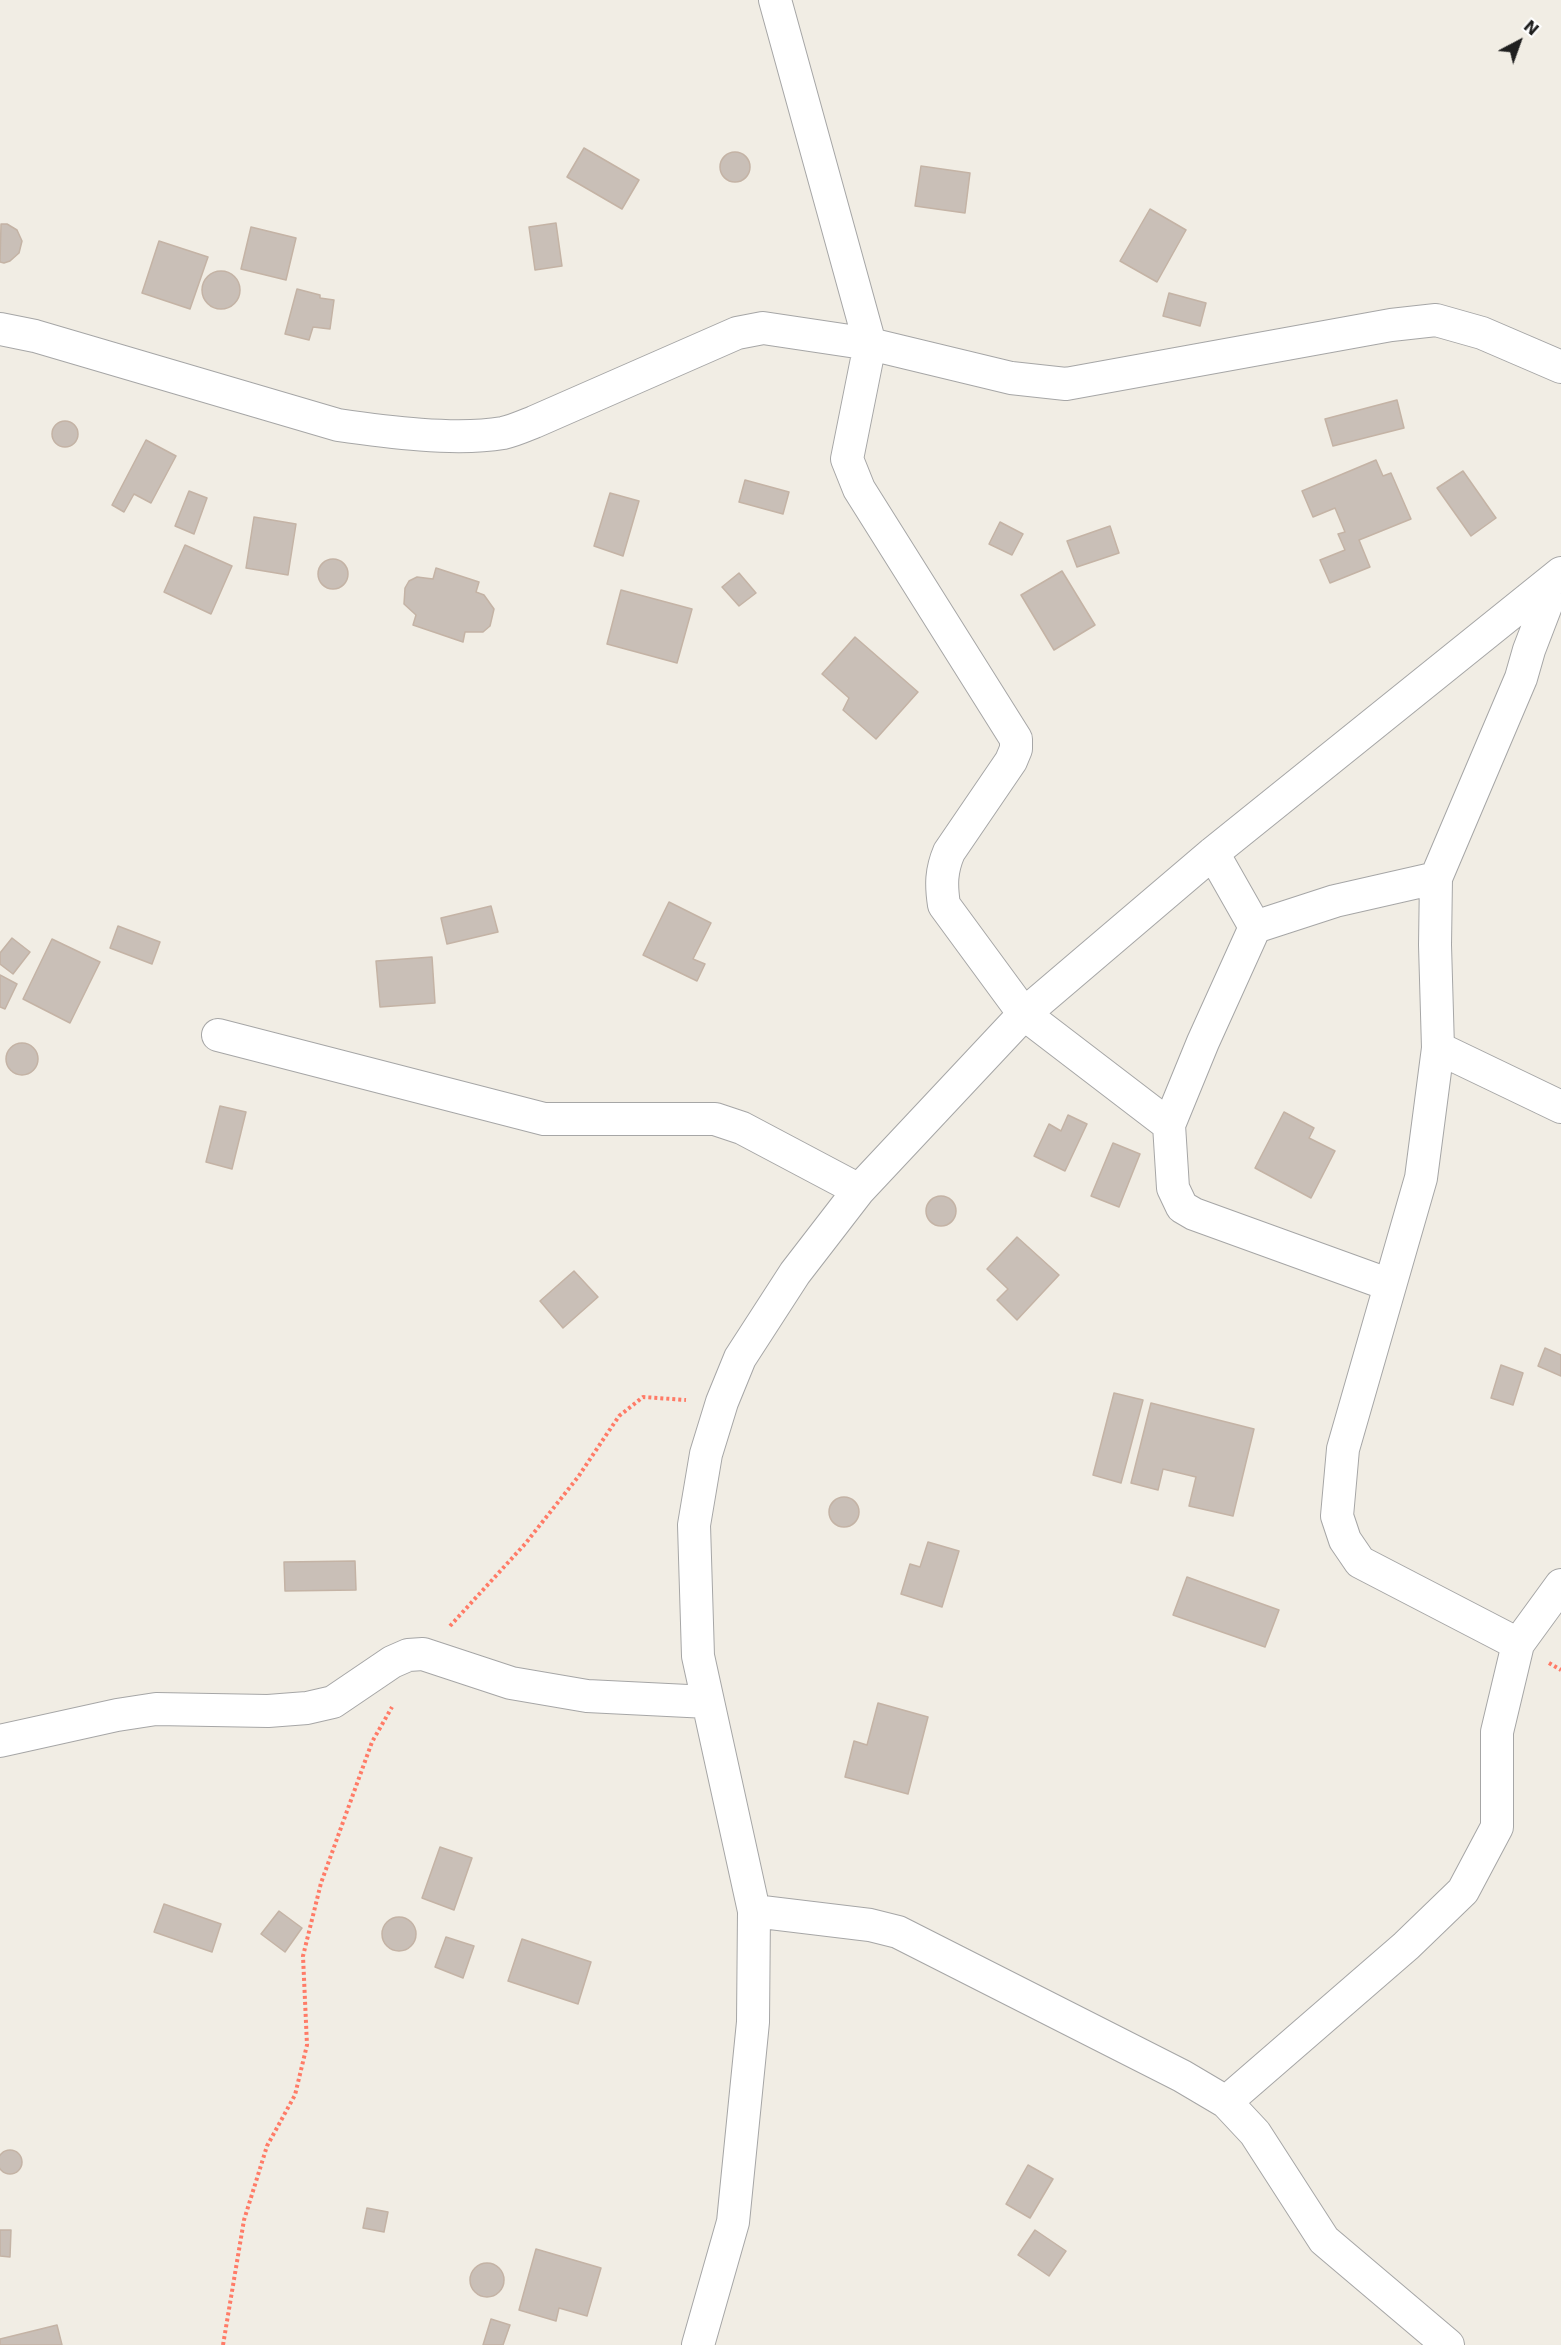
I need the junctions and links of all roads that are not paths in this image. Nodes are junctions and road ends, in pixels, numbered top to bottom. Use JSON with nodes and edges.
{"nodes":[{"id":1,"x":776,"y":0,"type":"edge"},
{"id":2,"x":0,"y":329,"type":"edge"},
{"id":3,"x":870,"y":344,"type":"junction"},
{"id":4,"x":1561,"y":367,"type":"edge"},
{"id":5,"x":1559,"y":575,"type":"edge"},
{"id":6,"x":1213,"y":853,"type":"junction"},
{"id":7,"x":1436,"y":878,"type":"junction"},
{"id":8,"x":1255,"y":927,"type":"junction"},
{"id":9,"x":1024,"y":1014,"type":"junction"},
{"id":10,"x":218,"y":1035,"type":"dead end"},
{"id":11,"x":1438,"y":1048,"type":"junction"},
{"id":12,"x":1561,"y":1107,"type":"edge"},
{"id":13,"x":1169,"y":1125,"type":"junction"},
{"id":14,"x":859,"y":1190,"type":"junction"},
{"id":15,"x":1390,"y":1285,"type":"junction"},
{"id":16,"x":1561,"y":1585,"type":"edge"},
{"id":17,"x":1518,"y":1644,"type":"junction"},
{"id":18,"x":708,"y":1702,"type":"junction"},
{"id":19,"x":0,"y":1742,"type":"edge"},
{"id":20,"x":754,"y":1911,"type":"junction"},
{"id":21,"x":1226,"y":2102,"type":"junction"},
{"id":22,"x":698,"y":2345,"type":"edge"},
{"id":23,"x":1448,"y":2345,"type":"edge"}],
"edges":[{"from":1,"to":3,"type":"street"},
{"from":2,"to":3,"type":"street"},
{"from":3,"to":4,"type":"street"},
{"from":3,"to":9,"type":"street"},
{"from":5,"to":6,"type":"street"},
{"from":5,"to":7,"type":"street"},
{"from":6,"to":8,"type":"street"},
{"from":6,"to":9,"type":"street"},
{"from":7,"to":8,"type":"street"},
{"from":7,"to":11,"type":"street"},
{"from":8,"to":13,"type":"street"},
{"from":9,"to":13,"type":"street"},
{"from":9,"to":14,"type":"street"},
{"from":10,"to":14,"type":"street"},
{"from":11,"to":12,"type":"street"},
{"from":11,"to":15,"type":"street"},
{"from":13,"to":15,"type":"street"},
{"from":14,"to":18,"type":"street"},
{"from":15,"to":17,"type":"street"},
{"from":16,"to":17,"type":"street"},
{"from":17,"to":21,"type":"street"},
{"from":18,"to":19,"type":"street"},
{"from":18,"to":20,"type":"street"},
{"from":20,"to":21,"type":"street"},
{"from":20,"to":22,"type":"street"},
{"from":21,"to":23,"type":"street"}]}
